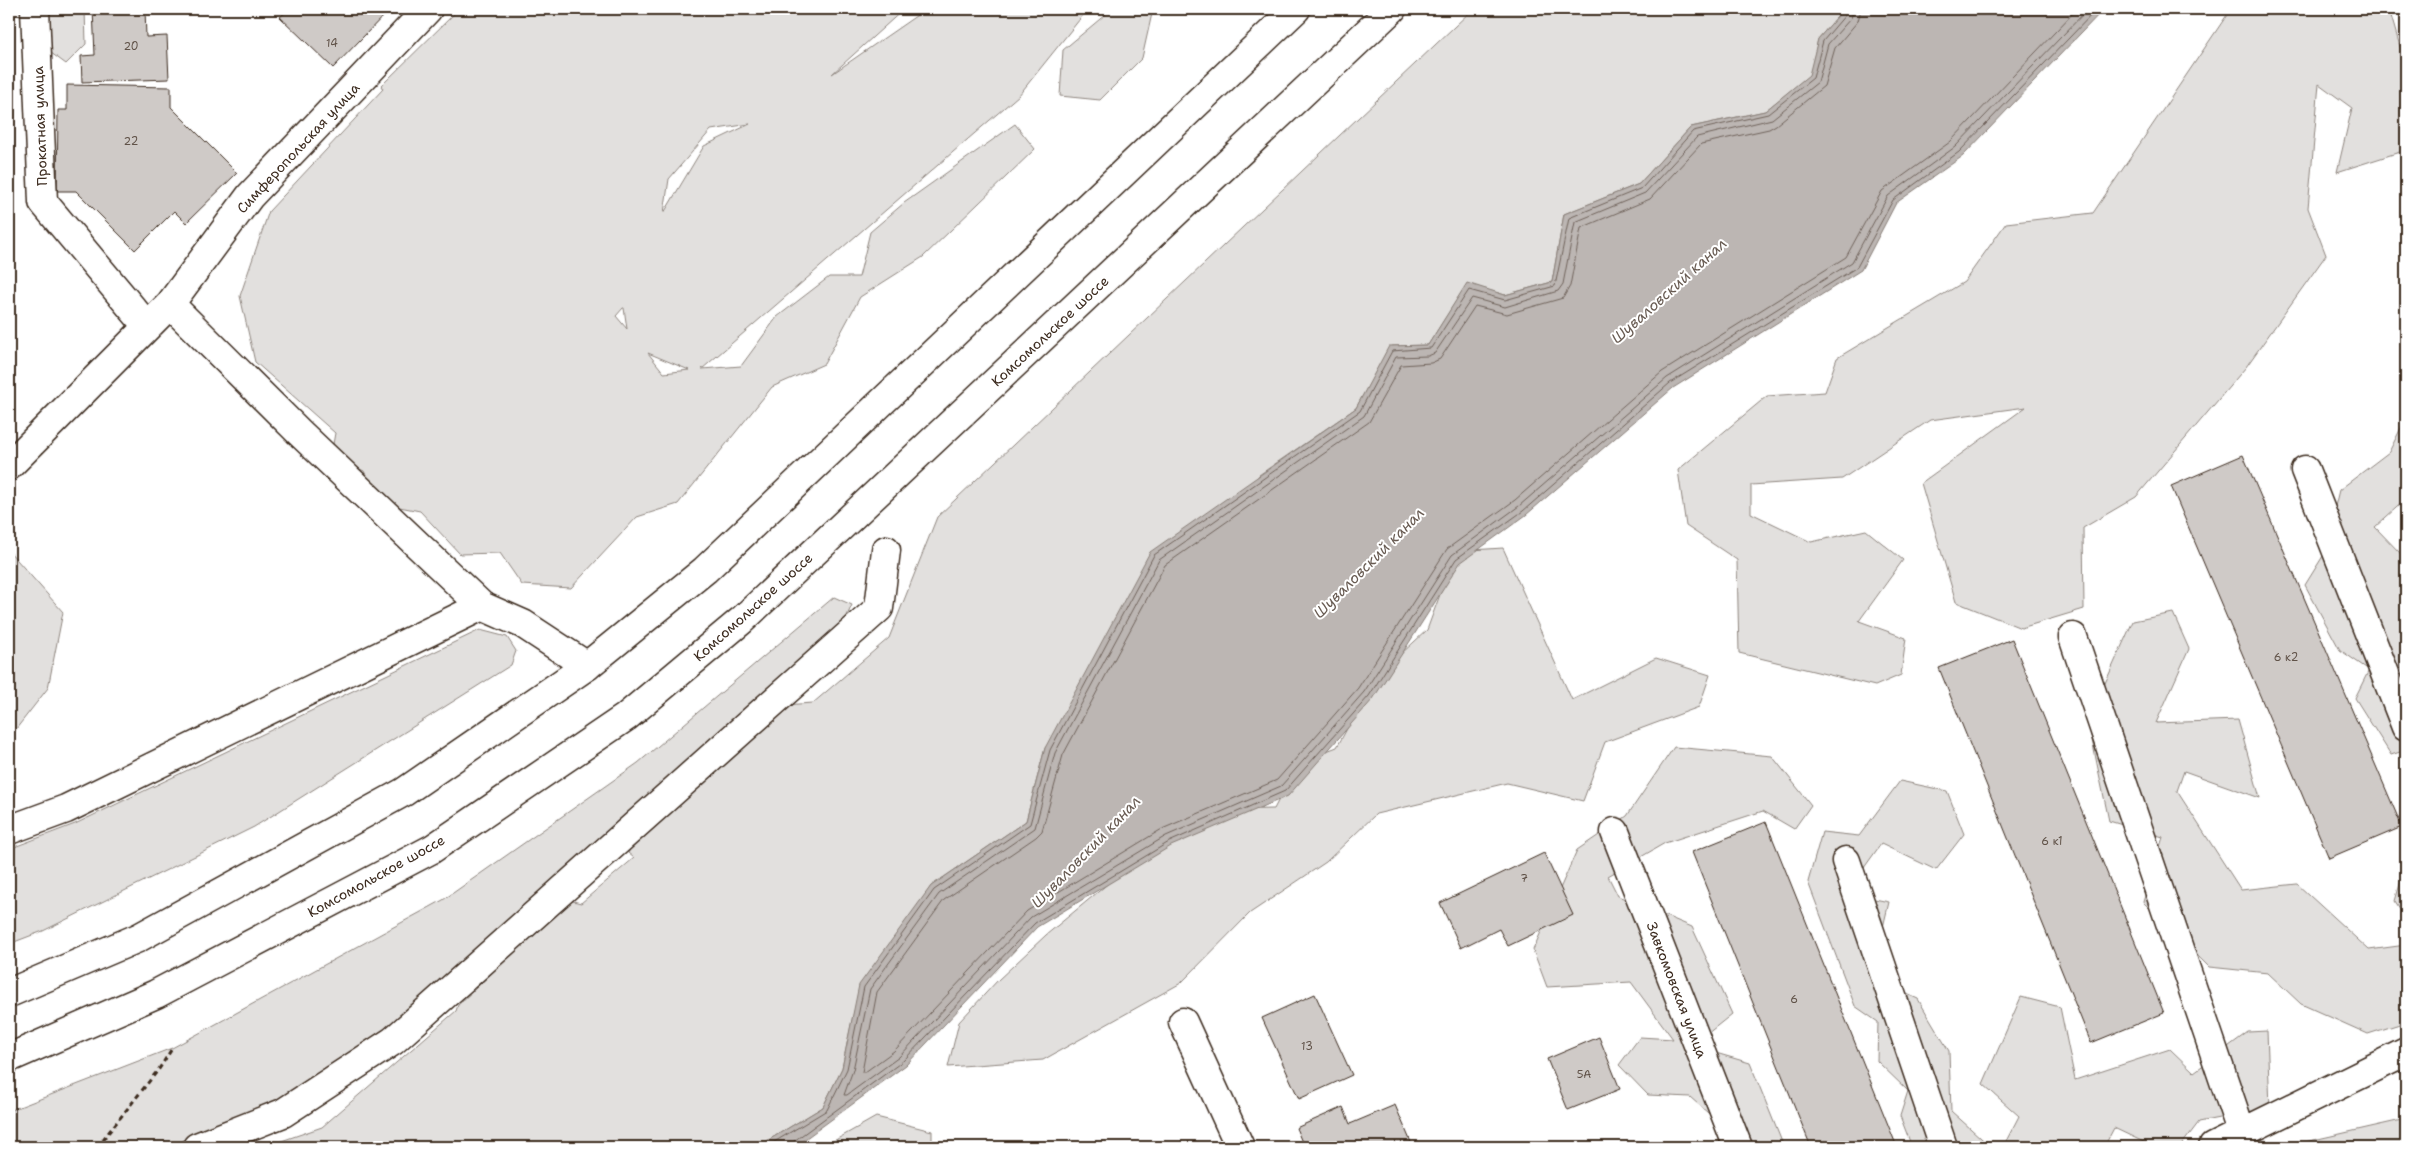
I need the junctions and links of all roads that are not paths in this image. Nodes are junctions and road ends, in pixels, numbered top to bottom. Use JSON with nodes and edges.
{"nodes":[{"id":1,"x":35,"y":9,"type":"edge"},
{"id":2,"x":428,"y":9,"type":"edge"},
{"id":3,"x":1296,"y":9,"type":"edge"},
{"id":4,"x":1392,"y":9,"type":"edge"},
{"id":5,"x":170,"y":304,"type":"junction"},
{"id":6,"x":147,"y":326,"type":"junction"},
{"id":7,"x":9,"y":466,"type":"edge"},
{"id":8,"x":2305,"y":470,"type":"dead end"},
{"id":9,"x":886,"y":550,"type":"dead end"},
{"id":10,"x":482,"y":606,"type":"junction"},
{"id":11,"x":2073,"y":637,"type":"dead end"},
{"id":12,"x":587,"y":666,"type":"junction"},
{"id":13,"x":2406,"y":727,"type":"edge"},
{"id":14,"x":9,"y":830,"type":"edge"},
{"id":15,"x":1615,"y":832,"type":"dead end"},
{"id":16,"x":1846,"y":861,"type":"dead end"},
{"id":17,"x":9,"y":993,"type":"edge"},
{"id":18,"x":1183,"y":1022,"type":"dead end"},
{"id":19,"x":2406,"y":1052,"type":"edge"},
{"id":20,"x":9,"y":1058,"type":"edge"},
{"id":21,"x":2242,"y":1134,"type":"junction"},
{"id":22,"x":197,"y":1147,"type":"edge"},
{"id":23,"x":1240,"y":1147,"type":"edge"},
{"id":24,"x":1738,"y":1147,"type":"edge"},
{"id":25,"x":1943,"y":1147,"type":"edge"},
{"id":26,"x":2213,"y":1147,"type":"edge"}],
"edges":[{"from":1,"to":6,"type":"main road","name":"Прокатная улица"},
{"from":2,"to":5,"type":"main road","name":"Симферопольская улица"},
{"from":3,"to":12,"type":"main road"},
{"from":4,"to":20,"type":"main road","name":"Комсомольское шоссе"},
{"from":5,"to":6,"type":"main road","name":"Симферопольская улица"},
{"from":5,"to":10,"type":"main road"},
{"from":6,"to":7,"type":"main road","name":"Симферопольская улица"},
{"from":8,"to":13,"type":"main road"},
{"from":9,"to":22,"type":"main road"},
{"from":10,"to":12,"type":"main road"},
{"from":10,"to":14,"type":"main road"},
{"from":11,"to":21,"type":"main road"},
{"from":12,"to":17,"type":"main road"},
{"from":15,"to":24,"type":"main road","name":"Завкомовская улица"},
{"from":16,"to":25,"type":"main road"},
{"from":18,"to":23,"type":"main road"},
{"from":19,"to":21,"type":"main road"},
{"from":21,"to":26,"type":"main road"}]}
